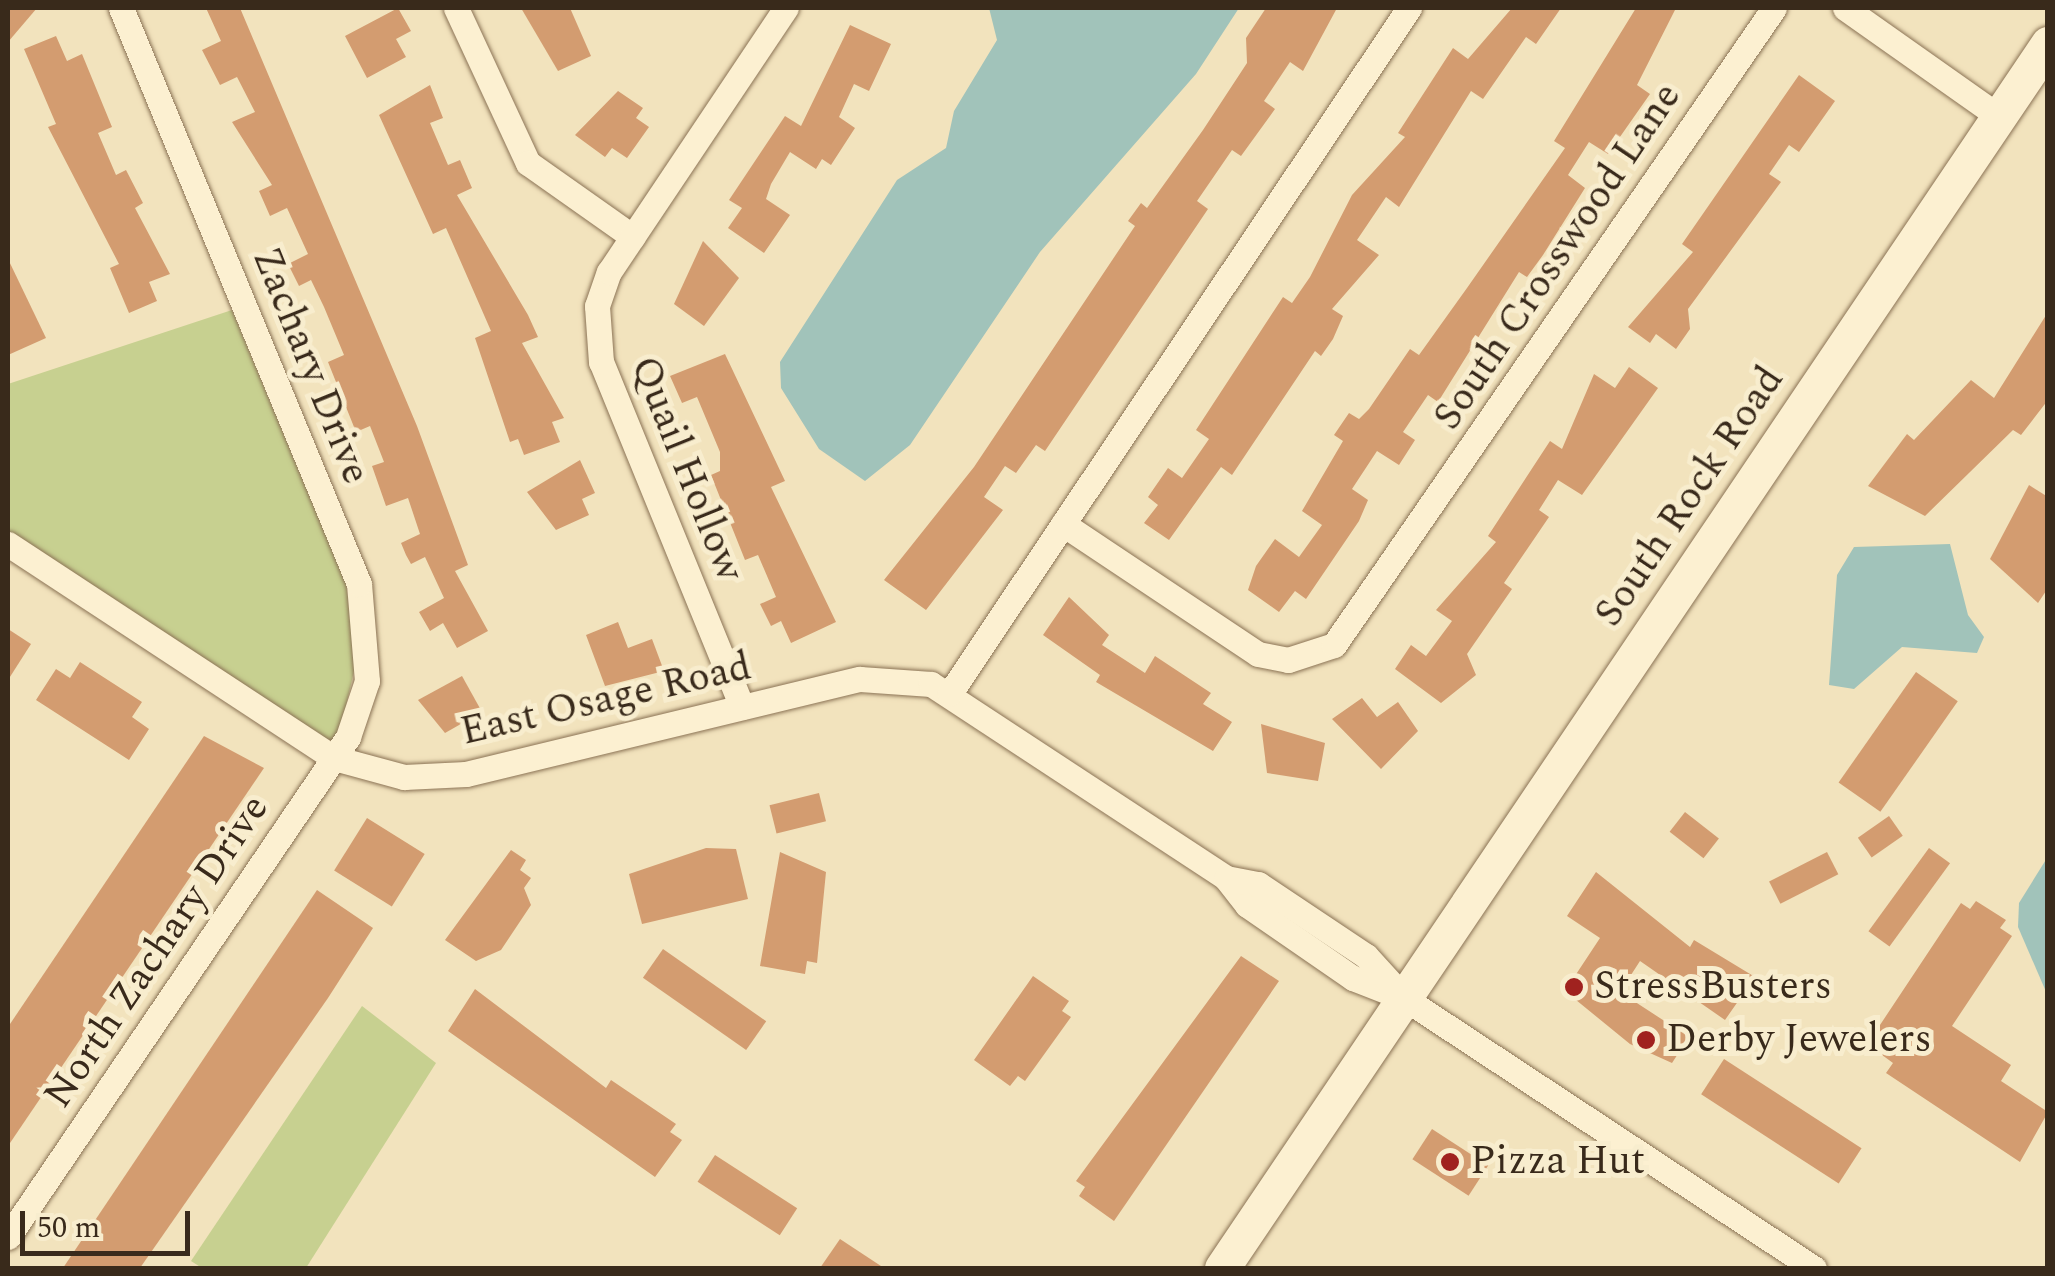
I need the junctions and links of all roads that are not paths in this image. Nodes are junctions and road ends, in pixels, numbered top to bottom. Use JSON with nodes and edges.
{"nodes":[{"id":1,"x":121,"y":8,"type":"edge"},
{"id":2,"x":456,"y":8,"type":"edge"},
{"id":3,"x":786,"y":8,"type":"edge"},
{"id":4,"x":1410,"y":8,"type":"edge"},
{"id":5,"x":1774,"y":8,"type":"edge"},
{"id":6,"x":1845,"y":8,"type":"edge"},
{"id":7,"x":2048,"y":44,"type":"edge"},
{"id":8,"x":1998,"y":116,"type":"junction"},
{"id":9,"x":632,"y":237,"type":"junction"},
{"id":10,"x":1063,"y":524,"type":"junction"},
{"id":11,"x":8,"y":544,"type":"edge"},
{"id":12,"x":950,"y":693,"type":"junction"},
{"id":13,"x":742,"y":707,"type":"junction"},
{"id":14,"x":334,"y":758,"type":"junction"},
{"id":15,"x":1404,"y":998,"type":"junction"},
{"id":16,"x":8,"y":1238,"type":"edge"},
{"id":17,"x":1222,"y":1268,"type":"edge"},
{"id":18,"x":1814,"y":1268,"type":"edge"}],
"edges":[{"from":1,"to":14,"type":"street","name":"Zachary Drive"},
{"from":2,"to":9,"type":"street"},
{"from":3,"to":9,"type":"street","name":"Quail Hollow"},
{"from":4,"to":10,"type":"street"},
{"from":5,"to":10,"type":"street","name":"South Crosswood Lane"},
{"from":6,"to":8,"type":"street"},
{"from":7,"to":8,"type":"main road","name":"South Rock Road"},
{"from":8,"to":15,"type":"main road","name":"South Rock Road"},
{"from":9,"to":13,"type":"street","name":"Quail Hollow"},
{"from":10,"to":12,"type":"street"},
{"from":11,"to":14,"type":"street","name":"East Osage Road"},
{"from":12,"to":13,"type":"street","name":"East Osage Road"},
{"from":12,"to":15,"type":"street","name":"East Osage Road"},
{"from":13,"to":14,"type":"street","name":"East Osage Road"},
{"from":14,"to":16,"type":"street","name":"North Zachary Drive"},
{"from":15,"to":17,"type":"main road","name":"South Rock Road"},
{"from":15,"to":18,"type":"street","name":"East Osage Road"}]}
